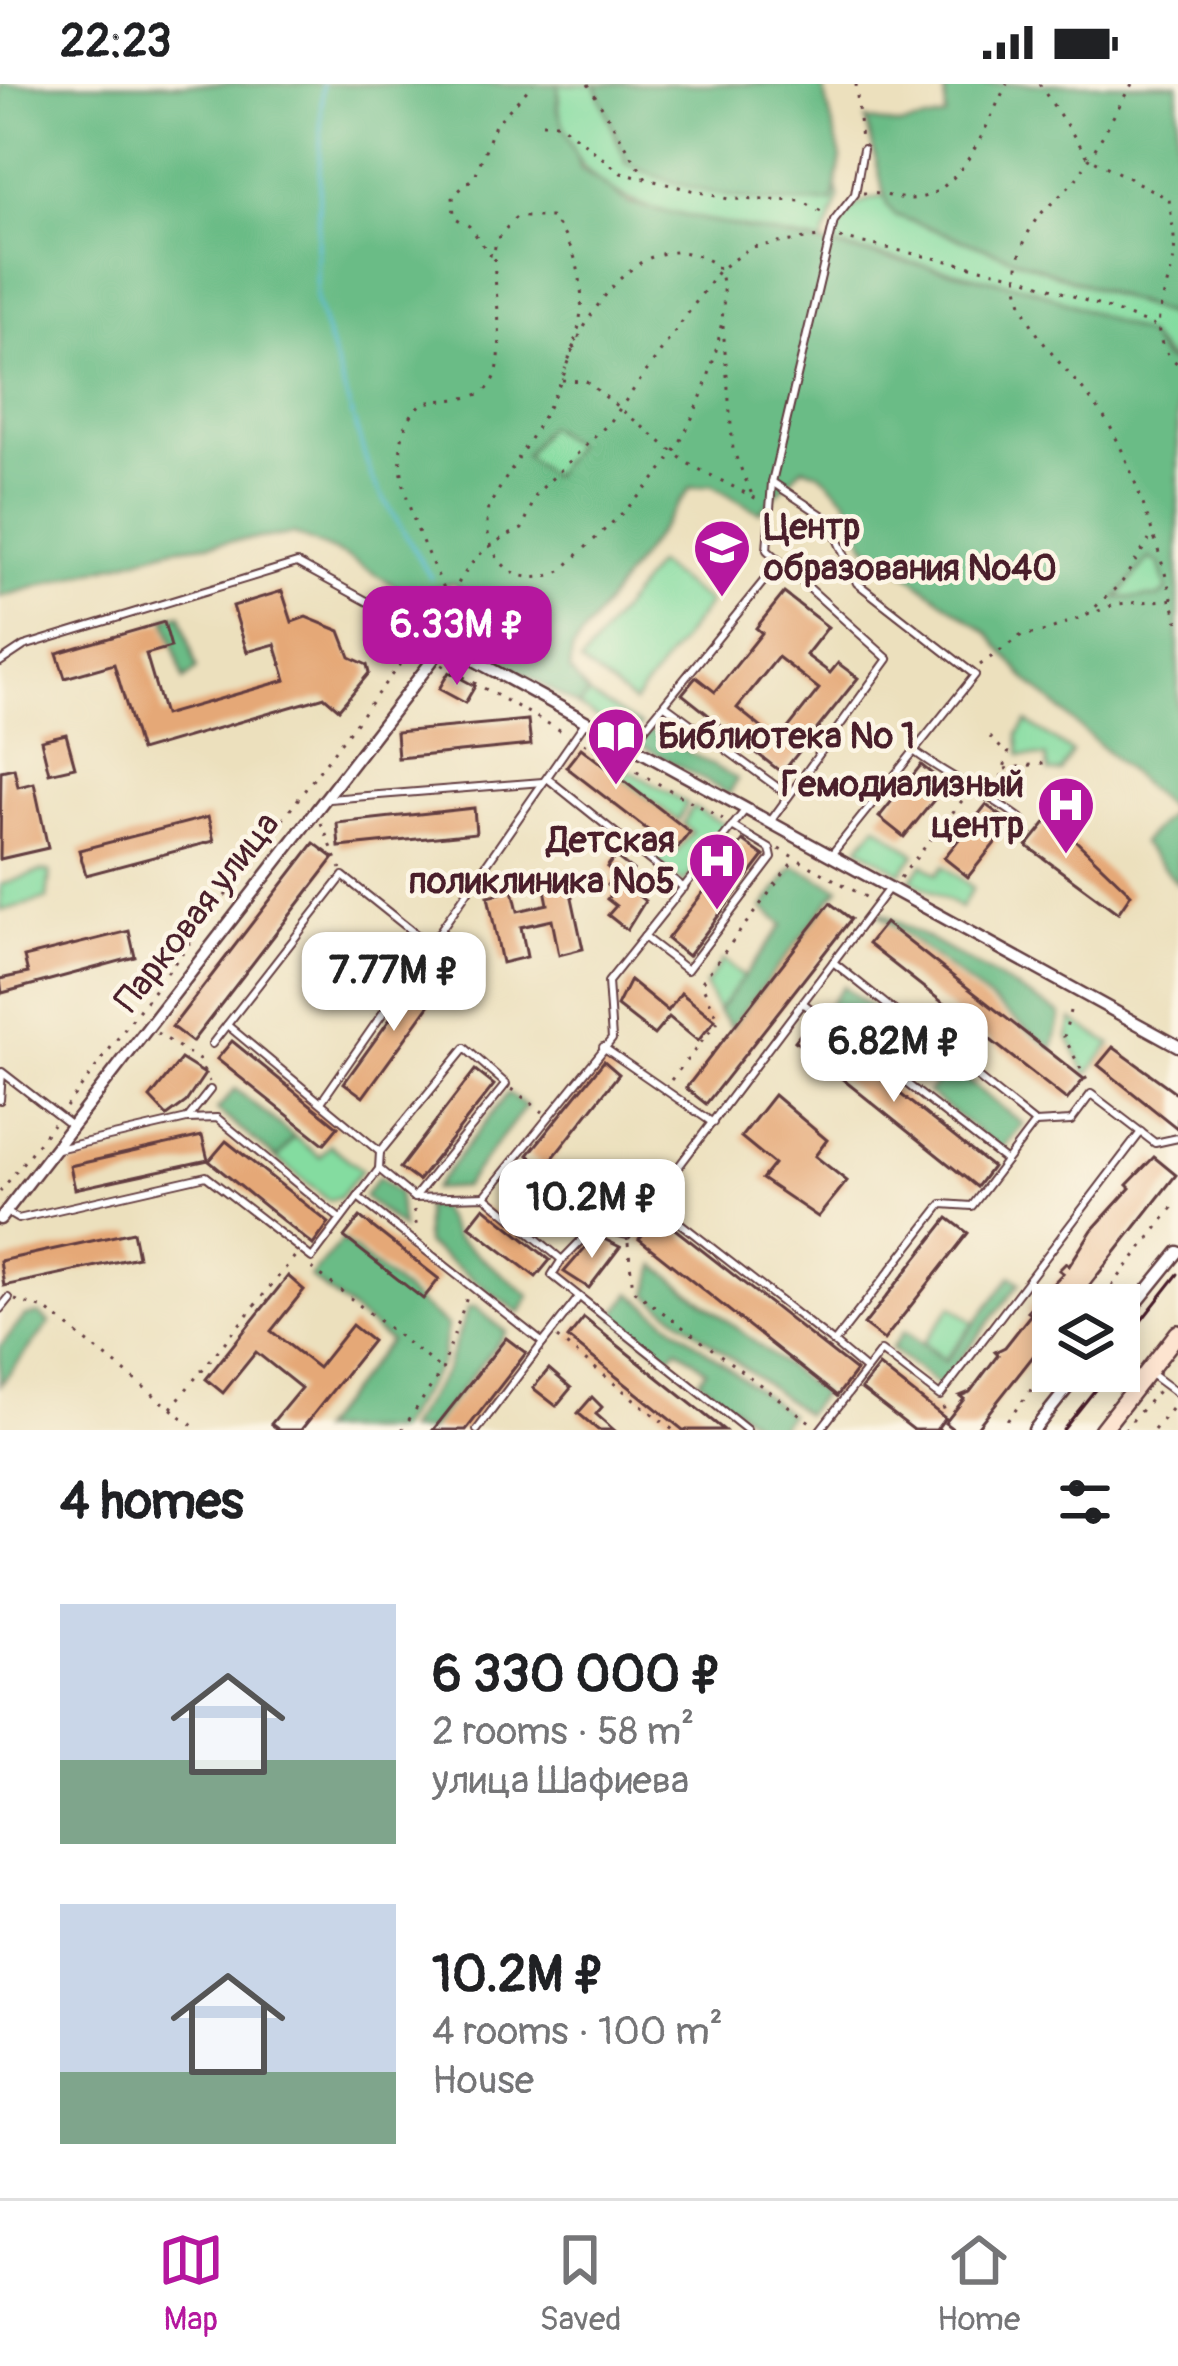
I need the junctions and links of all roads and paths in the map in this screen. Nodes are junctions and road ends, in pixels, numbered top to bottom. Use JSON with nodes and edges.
{"nodes":[{"id":1,"x":533,"y":84,"type":"edge"},
{"id":2,"x":588,"y":84,"type":"edge"},
{"id":3,"x":856,"y":84,"type":"edge"},
{"id":4,"x":1007,"y":84,"type":"edge"},
{"id":5,"x":1039,"y":84,"type":"edge"},
{"id":6,"x":1132,"y":84,"type":"edge"},
{"id":7,"x":542,"y":123,"type":"dead end"},
{"id":8,"x":863,"y":149,"type":"joint"},
{"id":9,"x":1088,"y":158,"type":"junction"},
{"id":10,"x":646,"y":179,"type":"junction"},
{"id":11,"x":855,"y":194,"type":"junction"},
{"id":12,"x":834,"y":221,"type":"junction"},
{"id":13,"x":831,"y":237,"type":"junction"},
{"id":14,"x":492,"y":257,"type":"junction"},
{"id":15,"x":719,"y":270,"type":"junction"},
{"id":16,"x":1018,"y":276,"type":"junction"},
{"id":17,"x":723,"y":319,"type":"junction"},
{"id":18,"x":1156,"y":326,"type":"junction"},
{"id":19,"x":573,"y":346,"type":"junction"},
{"id":20,"x":1178,"y":364,"type":"edge"},
{"id":21,"x":561,"y":381,"type":"junction"},
{"id":22,"x":622,"y":407,"type":"junction"},
{"id":23,"x":675,"y":453,"type":"junction"},
{"id":24,"x":772,"y":482,"type":"junction"},
{"id":25,"x":754,"y":499,"type":"junction"},
{"id":26,"x":771,"y":504,"type":"junction"},
{"id":27,"x":1150,"y":537,"type":"junction"},
{"id":28,"x":487,"y":544,"type":"junction"},
{"id":29,"x":779,"y":561,"type":"junction"},
{"id":30,"x":450,"y":599,"type":"junction"},
{"id":31,"x":1176,"y":600,"type":"edge"},
{"id":32,"x":1081,"y":620,"type":"junction"},
{"id":33,"x":1178,"y":622,"type":"edge"},
{"id":34,"x":424,"y":632,"type":"junction"},
{"id":35,"x":446,"y":644,"type":"junction"},
{"id":36,"x":412,"y":649,"type":"junction"},
{"id":37,"x":433,"y":660,"type":"junction"},
{"id":38,"x":0,"y":662,"type":"edge"},
{"id":39,"x":975,"y":675,"type":"junction"},
{"id":40,"x":665,"y":705,"type":"junction"},
{"id":41,"x":586,"y":721,"type":"junction"},
{"id":42,"x":990,"y":737,"type":"dead end"},
{"id":43,"x":575,"y":738,"type":"junction"},
{"id":44,"x":631,"y":746,"type":"junction"},
{"id":45,"x":914,"y":751,"type":"junction"},
{"id":46,"x":1044,"y":764,"type":"dead end"},
{"id":47,"x":1004,"y":770,"type":"junction"},
{"id":48,"x":545,"y":780,"type":"junction"},
{"id":49,"x":973,"y":787,"type":"junction"},
{"id":50,"x":789,"y":796,"type":"junction"},
{"id":51,"x":325,"y":799,"type":"junction"},
{"id":52,"x":995,"y":799,"type":"junction"},
{"id":53,"x":746,"y":809,"type":"junction"},
{"id":54,"x":315,"y":811,"type":"junction"},
{"id":55,"x":1021,"y":819,"type":"dead end"},
{"id":56,"x":770,"y":822,"type":"junction"},
{"id":57,"x":732,"y":825,"type":"junction"},
{"id":58,"x":765,"y":842,"type":"dead end"},
{"id":59,"x":831,"y":856,"type":"junction"},
{"id":60,"x":795,"y":858,"type":"junction"},
{"id":61,"x":343,"y":876,"type":"junction"},
{"id":62,"x":684,"y":888,"type":"junction"},
{"id":63,"x":890,"y":888,"type":"junction"},
{"id":64,"x":878,"y":903,"type":"junction"},
{"id":65,"x":644,"y":937,"type":"junction"},
{"id":66,"x":428,"y":944,"type":"junction"},
{"id":67,"x":833,"y":962,"type":"junction"},
{"id":68,"x":802,"y":1003,"type":"junction"},
{"id":69,"x":1070,"y":1011,"type":"dead end"},
{"id":70,"x":146,"y":1025,"type":"junction"},
{"id":71,"x":227,"y":1025,"type":"junction"},
{"id":72,"x":212,"y":1044,"type":"dead end"},
{"id":73,"x":1178,"y":1046,"type":"edge"},
{"id":74,"x":603,"y":1047,"type":"junction"},
{"id":75,"x":506,"y":1084,"type":"junction"},
{"id":76,"x":664,"y":1089,"type":"junction"},
{"id":77,"x":210,"y":1090,"type":"joint"},
{"id":78,"x":1096,"y":1098,"type":"junction"},
{"id":79,"x":0,"y":1100,"type":"edge"},
{"id":80,"x":321,"y":1102,"type":"junction"},
{"id":81,"x":548,"y":1115,"type":"junction"},
{"id":82,"x":187,"y":1119,"type":"junction"},
{"id":83,"x":64,"y":1120,"type":"junction"},
{"id":84,"x":712,"y":1123,"type":"junction"},
{"id":85,"x":1035,"y":1123,"type":"junction"},
{"id":86,"x":1141,"y":1132,"type":"junction"},
{"id":87,"x":1178,"y":1138,"type":"edge"},
{"id":88,"x":48,"y":1150,"type":"junction"},
{"id":89,"x":380,"y":1152,"type":"junction"},
{"id":90,"x":1006,"y":1161,"type":"junction"},
{"id":91,"x":379,"y":1169,"type":"junction"},
{"id":92,"x":0,"y":1192,"type":"edge"},
{"id":93,"x":484,"y":1196,"type":"junction"},
{"id":94,"x":358,"y":1197,"type":"junction"},
{"id":95,"x":413,"y":1197,"type":"junction"},
{"id":96,"x":653,"y":1202,"type":"junction"},
{"id":97,"x":1178,"y":1202,"type":"edge"},
{"id":98,"x":3,"y":1215,"type":"edge"},
{"id":99,"x":340,"y":1219,"type":"junction"},
{"id":100,"x":627,"y":1235,"type":"junction"},
{"id":101,"x":418,"y":1246,"type":"junction"},
{"id":102,"x":1178,"y":1252,"type":"edge"},
{"id":103,"x":297,"y":1256,"type":"dead end"},
{"id":104,"x":562,"y":1260,"type":"junction"},
{"id":105,"x":289,"y":1265,"type":"dead end"},
{"id":106,"x":1114,"y":1284,"type":"edge"},
{"id":107,"x":470,"y":1287,"type":"junction"},
{"id":108,"x":579,"y":1297,"type":"junction"},
{"id":109,"x":8,"y":1298,"type":"joint"},
{"id":110,"x":1140,"y":1298,"type":"edge"},
{"id":111,"x":0,"y":1309,"type":"edge"},
{"id":112,"x":551,"y":1333,"type":"junction"},
{"id":113,"x":1178,"y":1333,"type":"edge"},
{"id":114,"x":543,"y":1343,"type":"junction"},
{"id":115,"x":834,"y":1343,"type":"junction"},
{"id":116,"x":442,"y":1370,"type":"junction"},
{"id":117,"x":866,"y":1370,"type":"junction"},
{"id":118,"x":1148,"y":1372,"type":"junction"},
{"id":119,"x":1164,"y":1384,"type":"junction"},
{"id":120,"x":1032,"y":1389,"type":"edge"},
{"id":121,"x":1065,"y":1392,"type":"edge"},
{"id":122,"x":940,"y":1396,"type":"junction"},
{"id":123,"x":1178,"y":1398,"type":"edge"},
{"id":124,"x":171,"y":1408,"type":"junction"},
{"id":125,"x":198,"y":1430,"type":"edge"},
{"id":126,"x":402,"y":1430,"type":"edge"},
{"id":127,"x":477,"y":1430,"type":"edge"},
{"id":128,"x":674,"y":1430,"type":"edge"},
{"id":129,"x":747,"y":1430,"type":"edge"},
{"id":130,"x":820,"y":1430,"type":"edge"},
{"id":131,"x":938,"y":1430,"type":"edge"},
{"id":132,"x":1000,"y":1430,"type":"edge"},
{"id":133,"x":1034,"y":1430,"type":"edge"},
{"id":134,"x":1102,"y":1430,"type":"edge"},
{"id":135,"x":1124,"y":1430,"type":"edge"},
{"id":136,"x":1154,"y":1430,"type":"edge"}],
"edges":[{"from":1,"to":14,"type":"path"},
{"from":2,"to":10,"type":"path"},
{"from":3,"to":8,"type":"path"},
{"from":4,"to":11,"type":"path"},
{"from":5,"to":9,"type":"path"},
{"from":6,"to":9,"type":"path"},
{"from":7,"to":10,"type":"path"},
{"from":8,"to":11,"type":"lane"},
{"from":9,"to":16,"type":"path"},
{"from":9,"to":18,"type":"path"},
{"from":10,"to":12,"type":"path"},
{"from":11,"to":12,"type":"lane"},
{"from":12,"to":13,"type":"lane"},
{"from":13,"to":15,"type":"path"},
{"from":13,"to":16,"type":"path"},
{"from":13,"to":24,"type":"lane"},
{"from":14,"to":19,"type":"path"},
{"from":14,"to":30,"type":"path"},
{"from":15,"to":17,"type":"path"},
{"from":15,"to":19,"type":"path"},
{"from":15,"to":22,"type":"path"},
{"from":16,"to":18,"type":"path"},
{"from":16,"to":27,"type":"path"},
{"from":17,"to":23,"type":"path"},
{"from":17,"to":25,"type":"path"},
{"from":18,"to":20,"type":"path"},
{"from":19,"to":21,"type":"path"},
{"from":21,"to":22,"type":"path"},
{"from":21,"to":28,"type":"path"},
{"from":22,"to":23,"type":"path"},
{"from":22,"to":28,"type":"path"},
{"from":23,"to":25,"type":"path"},
{"from":23,"to":28,"type":"path"},
{"from":24,"to":26,"type":"lane"},
{"from":24,"to":39,"type":"lane"},
{"from":25,"to":26,"type":"path"},
{"from":26,"to":29,"type":"lane"},
{"from":27,"to":31,"type":"path"},
{"from":27,"to":32,"type":"path"},
{"from":28,"to":30,"type":"path"},
{"from":29,"to":40,"type":"lane"},
{"from":29,"to":50,"type":"lane"},
{"from":30,"to":34,"type":"path"},
{"from":31,"to":32,"type":"path"},
{"from":31,"to":33,"type":"path"},
{"from":32,"to":39,"type":"path"},
{"from":34,"to":35,"type":"lane"},
{"from":34,"to":36,"type":"path"},
{"from":34,"to":38,"type":"lane"},
{"from":35,"to":37,"type":"street","name":"Парковая улица"},
{"from":35,"to":41,"type":"street"},
{"from":36,"to":37,"type":"path"},
{"from":36,"to":83,"type":"path"},
{"from":37,"to":43,"type":"path"},
{"from":37,"to":51,"type":"street","name":"Парковая улица"},
{"from":39,"to":45,"type":"lane"},
{"from":40,"to":44,"type":"lane"},
{"from":40,"to":50,"type":"lane"},
{"from":41,"to":43,"type":"lane"},
{"from":41,"to":44,"type":"street"},
{"from":42,"to":47,"type":"path"},
{"from":43,"to":48,"type":"lane"},
{"from":43,"to":57,"type":"path"},
{"from":44,"to":53,"type":"street"},
{"from":45,"to":49,"type":"lane"},
{"from":45,"to":59,"type":"lane"},
{"from":46,"to":47,"type":"path"},
{"from":47,"to":52,"type":"path"},
{"from":48,"to":51,"type":"lane"},
{"from":48,"to":62,"type":"lane"},
{"from":48,"to":66,"type":"lane"},
{"from":49,"to":52,"type":"lane"},
{"from":49,"to":63,"type":"path"},
{"from":50,"to":56,"type":"lane"},
{"from":51,"to":54,"type":"street","name":"Парковая улица"},
{"from":52,"to":55,"type":"lane"},
{"from":53,"to":56,"type":"street"},
{"from":53,"to":57,"type":"lane"},
{"from":54,"to":61,"type":"path"},
{"from":54,"to":70,"type":"street","name":"Парковая улица"},
{"from":56,"to":59,"type":"street"},
{"from":57,"to":62,"type":"lane"},
{"from":57,"to":65,"type":"lane"},
{"from":58,"to":60,"type":"path"},
{"from":59,"to":63,"type":"street"},
{"from":60,"to":64,"type":"path"},
{"from":60,"to":76,"type":"path"},
{"from":61,"to":66,"type":"lane"},
{"from":61,"to":71,"type":"lane"},
{"from":62,"to":65,"type":"lane"},
{"from":63,"to":64,"type":"lane"},
{"from":63,"to":73,"type":"street"},
{"from":64,"to":67,"type":"lane"},
{"from":65,"to":74,"type":"lane"},
{"from":66,"to":80,"type":"lane"},
{"from":67,"to":68,"type":"lane"},
{"from":67,"to":85,"type":"lane"},
{"from":68,"to":84,"type":"lane"},
{"from":68,"to":90,"type":"lane"},
{"from":69,"to":78,"type":"path"},
{"from":70,"to":77,"type":"path"},
{"from":70,"to":83,"type":"street","name":"Парковая улица"},
{"from":71,"to":72,"type":"lane"},
{"from":71,"to":80,"type":"lane"},
{"from":74,"to":76,"type":"lane"},
{"from":74,"to":81,"type":"lane"},
{"from":75,"to":81,"type":"path"},
{"from":75,"to":89,"type":"lane"},
{"from":75,"to":95,"type":"lane"},
{"from":76,"to":84,"type":"lane"},
{"from":77,"to":82,"type":"lane"},
{"from":78,"to":85,"type":"lane"},
{"from":78,"to":86,"type":"lane"},
{"from":79,"to":83,"type":"lane"},
{"from":80,"to":89,"type":"lane"},
{"from":81,"to":93,"type":"lane"},
{"from":82,"to":88,"type":"lane"},
{"from":82,"to":99,"type":"lane"},
{"from":83,"to":88,"type":"street","name":"Парковая улица"},
{"from":83,"to":92,"type":"path"},
{"from":84,"to":96,"type":"lane"},
{"from":85,"to":90,"type":"lane"},
{"from":86,"to":87,"type":"lane"},
{"from":86,"to":122,"type":"lane"},
{"from":88,"to":98,"type":"street","name":"Парковая улица"},
{"from":89,"to":91,"type":"lane"},
{"from":90,"to":115,"type":"lane"},
{"from":91,"to":94,"type":"lane"},
{"from":91,"to":95,"type":"lane"},
{"from":93,"to":95,"type":"lane"},
{"from":93,"to":104,"type":"lane"},
{"from":94,"to":99,"type":"lane"},
{"from":94,"to":101,"type":"lane"},
{"from":95,"to":101,"type":"path"},
{"from":96,"to":100,"type":"lane"},
{"from":96,"to":115,"type":"lane"},
{"from":97,"to":106,"type":"path"},
{"from":98,"to":99,"type":"lane"},
{"from":100,"to":104,"type":"lane"},
{"from":100,"to":130,"type":"path"},
{"from":101,"to":107,"type":"lane"},
{"from":102,"to":110,"type":"street"},
{"from":103,"to":116,"type":"path"},
{"from":104,"to":108,"type":"lane"},
{"from":105,"to":124,"type":"path"},
{"from":107,"to":114,"type":"lane"},
{"from":107,"to":116,"type":"path"},
{"from":108,"to":112,"type":"lane"},
{"from":108,"to":129,"type":"lane"},
{"from":109,"to":111,"type":"lane"},
{"from":109,"to":124,"type":"path"},
{"from":112,"to":114,"type":"lane"},
{"from":112,"to":128,"type":"path"},
{"from":113,"to":118,"type":"street"},
{"from":114,"to":127,"type":"lane"},
{"from":115,"to":117,"type":"lane"},
{"from":116,"to":126,"type":"path"},
{"from":117,"to":122,"type":"lane"},
{"from":117,"to":130,"type":"lane"},
{"from":118,"to":119,"type":"lane"},
{"from":118,"to":134,"type":"street"},
{"from":119,"to":123,"type":"lane"},
{"from":119,"to":135,"type":"path"},
{"from":120,"to":132,"type":"path"},
{"from":121,"to":133,"type":"street"},
{"from":122,"to":131,"type":"path"},
{"from":123,"to":136,"type":"path"},
{"from":124,"to":125,"type":"path"}]}
